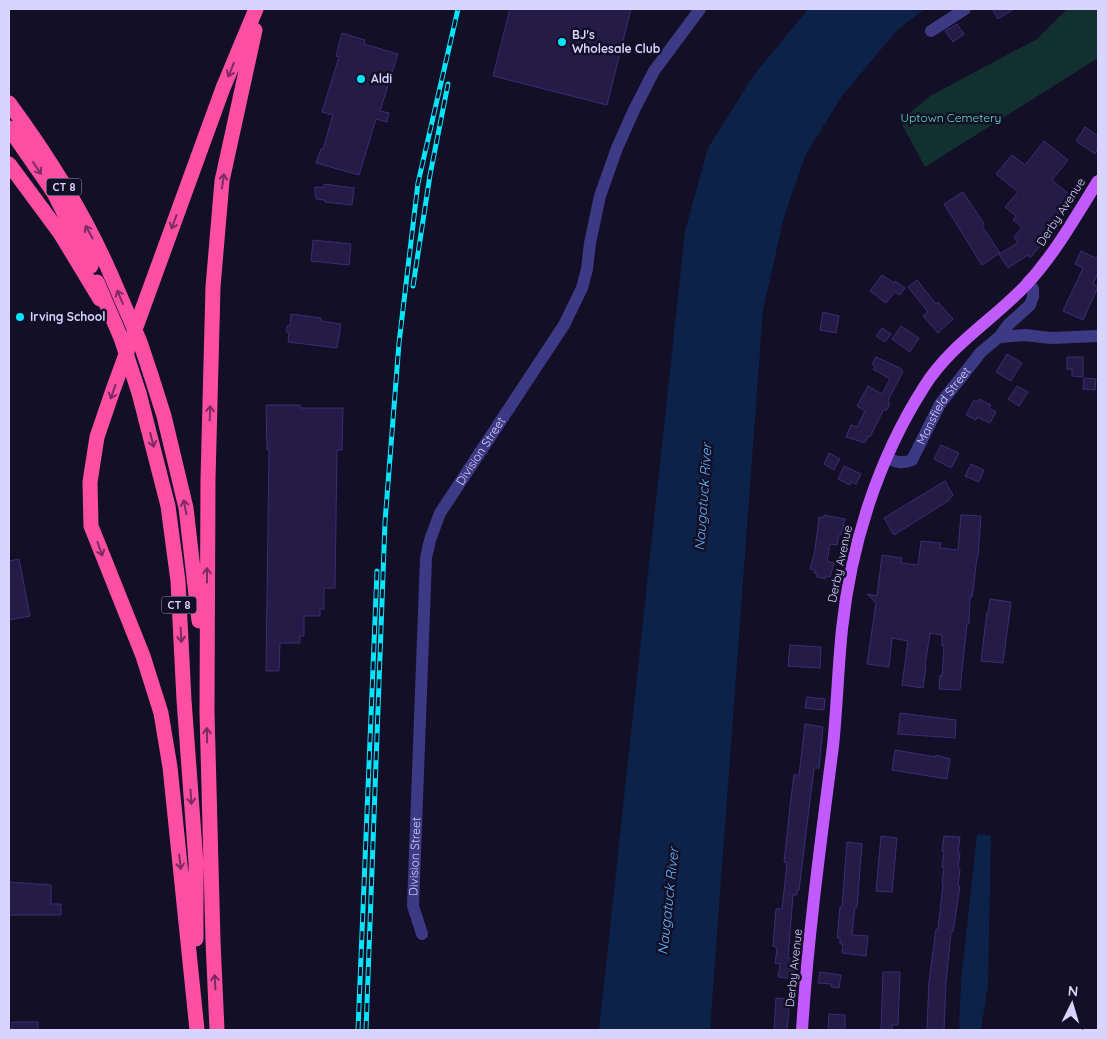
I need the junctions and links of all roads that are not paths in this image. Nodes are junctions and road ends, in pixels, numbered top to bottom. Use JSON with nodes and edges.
{"nodes":[{"id":1,"x":256,"y":9,"type":"edge"},
{"id":2,"x":260,"y":9,"type":"edge"},
{"id":3,"x":700,"y":9,"type":"edge"},
{"id":4,"x":966,"y":9,"type":"edge"},
{"id":5,"x":931,"y":31,"type":"dead end"},
{"id":6,"x":9,"y":103,"type":"edge"},
{"id":7,"x":9,"y":128,"type":"edge"},
{"id":8,"x":9,"y":164,"type":"edge"},
{"id":9,"x":1098,"y":181,"type":"edge"},
{"id":10,"x":1028,"y":282,"type":"junction"},
{"id":11,"x":95,"y":284,"type":"junction"},
{"id":12,"x":1098,"y":336,"type":"edge"},
{"id":13,"x":998,"y":337,"type":"junction"},
{"id":14,"x":887,"y":458,"type":"junction"},
{"id":15,"x":207,"y":712,"type":"junction"},
{"id":16,"x":422,"y":934,"type":"dead end"},
{"id":17,"x":198,"y":1030,"type":"edge"},
{"id":18,"x":217,"y":1030,"type":"edge"},
{"id":19,"x":802,"y":1030,"type":"edge"}],
"edges":[{"from":1,"to":17,"type":"highway","one_way":true},
{"from":15,"to":2,"type":"highway","one_way":true},
{"from":3,"to":16,"type":"street","name":"Division Street"},
{"from":4,"to":5,"type":"street"},
{"from":15,"to":6,"type":"highway","number":"CT 8","one_way":true,"bridge":true},
{"from":7,"to":11,"type":"highway","number":"CT 8","one_way":true},
{"from":8,"to":11,"type":"highway"},
{"from":9,"to":10,"type":"main road","name":"Derby Avenue"},
{"from":10,"to":13,"type":"street","name":"Mansfield Street"},
{"from":10,"to":14,"type":"main road","name":"Derby Avenue"},
{"from":11,"to":17,"type":"highway","number":"CT 8","one_way":true,"bridge":true},
{"from":12,"to":13,"type":"street"},
{"from":13,"to":14,"type":"street","name":"Mansfield Street"},
{"from":14,"to":19,"type":"main road","name":"Derby Avenue"},
{"from":18,"to":15,"type":"highway","number":"CT 8","one_way":true}]}
